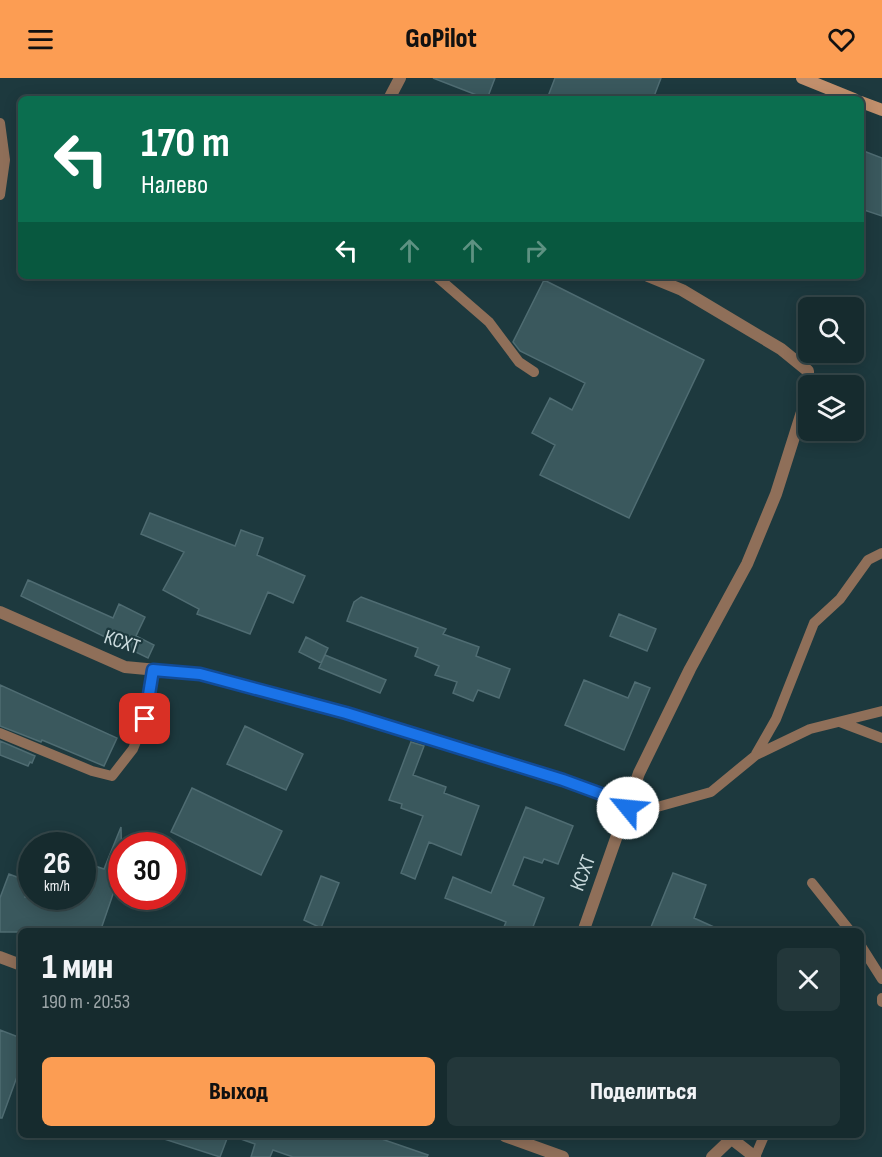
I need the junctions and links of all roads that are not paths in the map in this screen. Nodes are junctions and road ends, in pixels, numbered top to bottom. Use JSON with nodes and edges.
{"nodes":[{"id":1,"x":400,"y":78,"type":"edge"},
{"id":2,"x":802,"y":78,"type":"edge"},
{"id":3,"x":391,"y":96,"type":"edge"},
{"id":4,"x":847,"y":96,"type":"edge"},
{"id":5,"x":864,"y":103,"type":"edge"},
{"id":6,"x":882,"y":110,"type":"edge"},
{"id":7,"x":0,"y":123,"type":"edge"},
{"id":8,"x":0,"y":195,"type":"edge"},
{"id":9,"x":439,"y":279,"type":"edge"},
{"id":10,"x":655,"y":279,"type":"edge"},
{"id":11,"x":534,"y":372,"type":"dead end"},
{"id":12,"x":882,"y":553,"type":"edge"},
{"id":13,"x":0,"y":612,"type":"edge"},
{"id":14,"x":153,"y":670,"type":"junction"},
{"id":15,"x":882,"y":711,"type":"edge"},
{"id":16,"x":839,"y":722,"type":"junction"},
{"id":17,"x":0,"y":733,"type":"edge"},
{"id":18,"x":882,"y":738,"type":"edge"},
{"id":19,"x":756,"y":755,"type":"junction"},
{"id":20,"x":628,"y":808,"type":"junction"},
{"id":21,"x":812,"y":883,"type":"dead end"},
{"id":22,"x":583,"y":928,"type":"edge"},
{"id":23,"x":848,"y":928,"type":"edge"},
{"id":24,"x":864,"y":951,"type":"edge"},
{"id":25,"x":0,"y":957,"type":"edge"},
{"id":26,"x":18,"y":964,"type":"edge"},
{"id":27,"x":882,"y":979,"type":"edge"},
{"id":28,"x":510,"y":1138,"type":"edge"},
{"id":29,"x":729,"y":1138,"type":"edge"},
{"id":30,"x":731,"y":1138,"type":"edge"},
{"id":31,"x":763,"y":1138,"type":"edge"},
{"id":32,"x":562,"y":1157,"type":"edge"},
{"id":33,"x":712,"y":1157,"type":"edge"},
{"id":34,"x":755,"y":1157,"type":"edge"}],
"edges":[{"from":1,"to":3,"type":"street"},
{"from":2,"to":4,"type":"street"},
{"from":5,"to":6,"type":"street"},
{"from":7,"to":8,"type":"lane"},
{"from":9,"to":11,"type":"lane"},
{"from":10,"to":20,"type":"street"},
{"from":12,"to":19,"type":"lane"},
{"from":13,"to":14,"type":"street","name":"КСХТ"},
{"from":14,"to":17,"type":"lane"},
{"from":14,"to":20,"type":"street","name":"КСХТ"},
{"from":15,"to":16,"type":"lane"},
{"from":16,"to":18,"type":"lane"},
{"from":16,"to":19,"type":"lane"},
{"from":19,"to":20,"type":"lane"},
{"from":20,"to":22,"type":"street","name":"КСХТ"},
{"from":21,"to":23,"type":"lane"},
{"from":24,"to":27,"type":"lane"},
{"from":25,"to":26,"type":"street"},
{"from":28,"to":32,"type":"street"},
{"from":29,"to":33,"type":"street"},
{"from":30,"to":34,"type":"street"},
{"from":31,"to":34,"type":"lane"}]}
